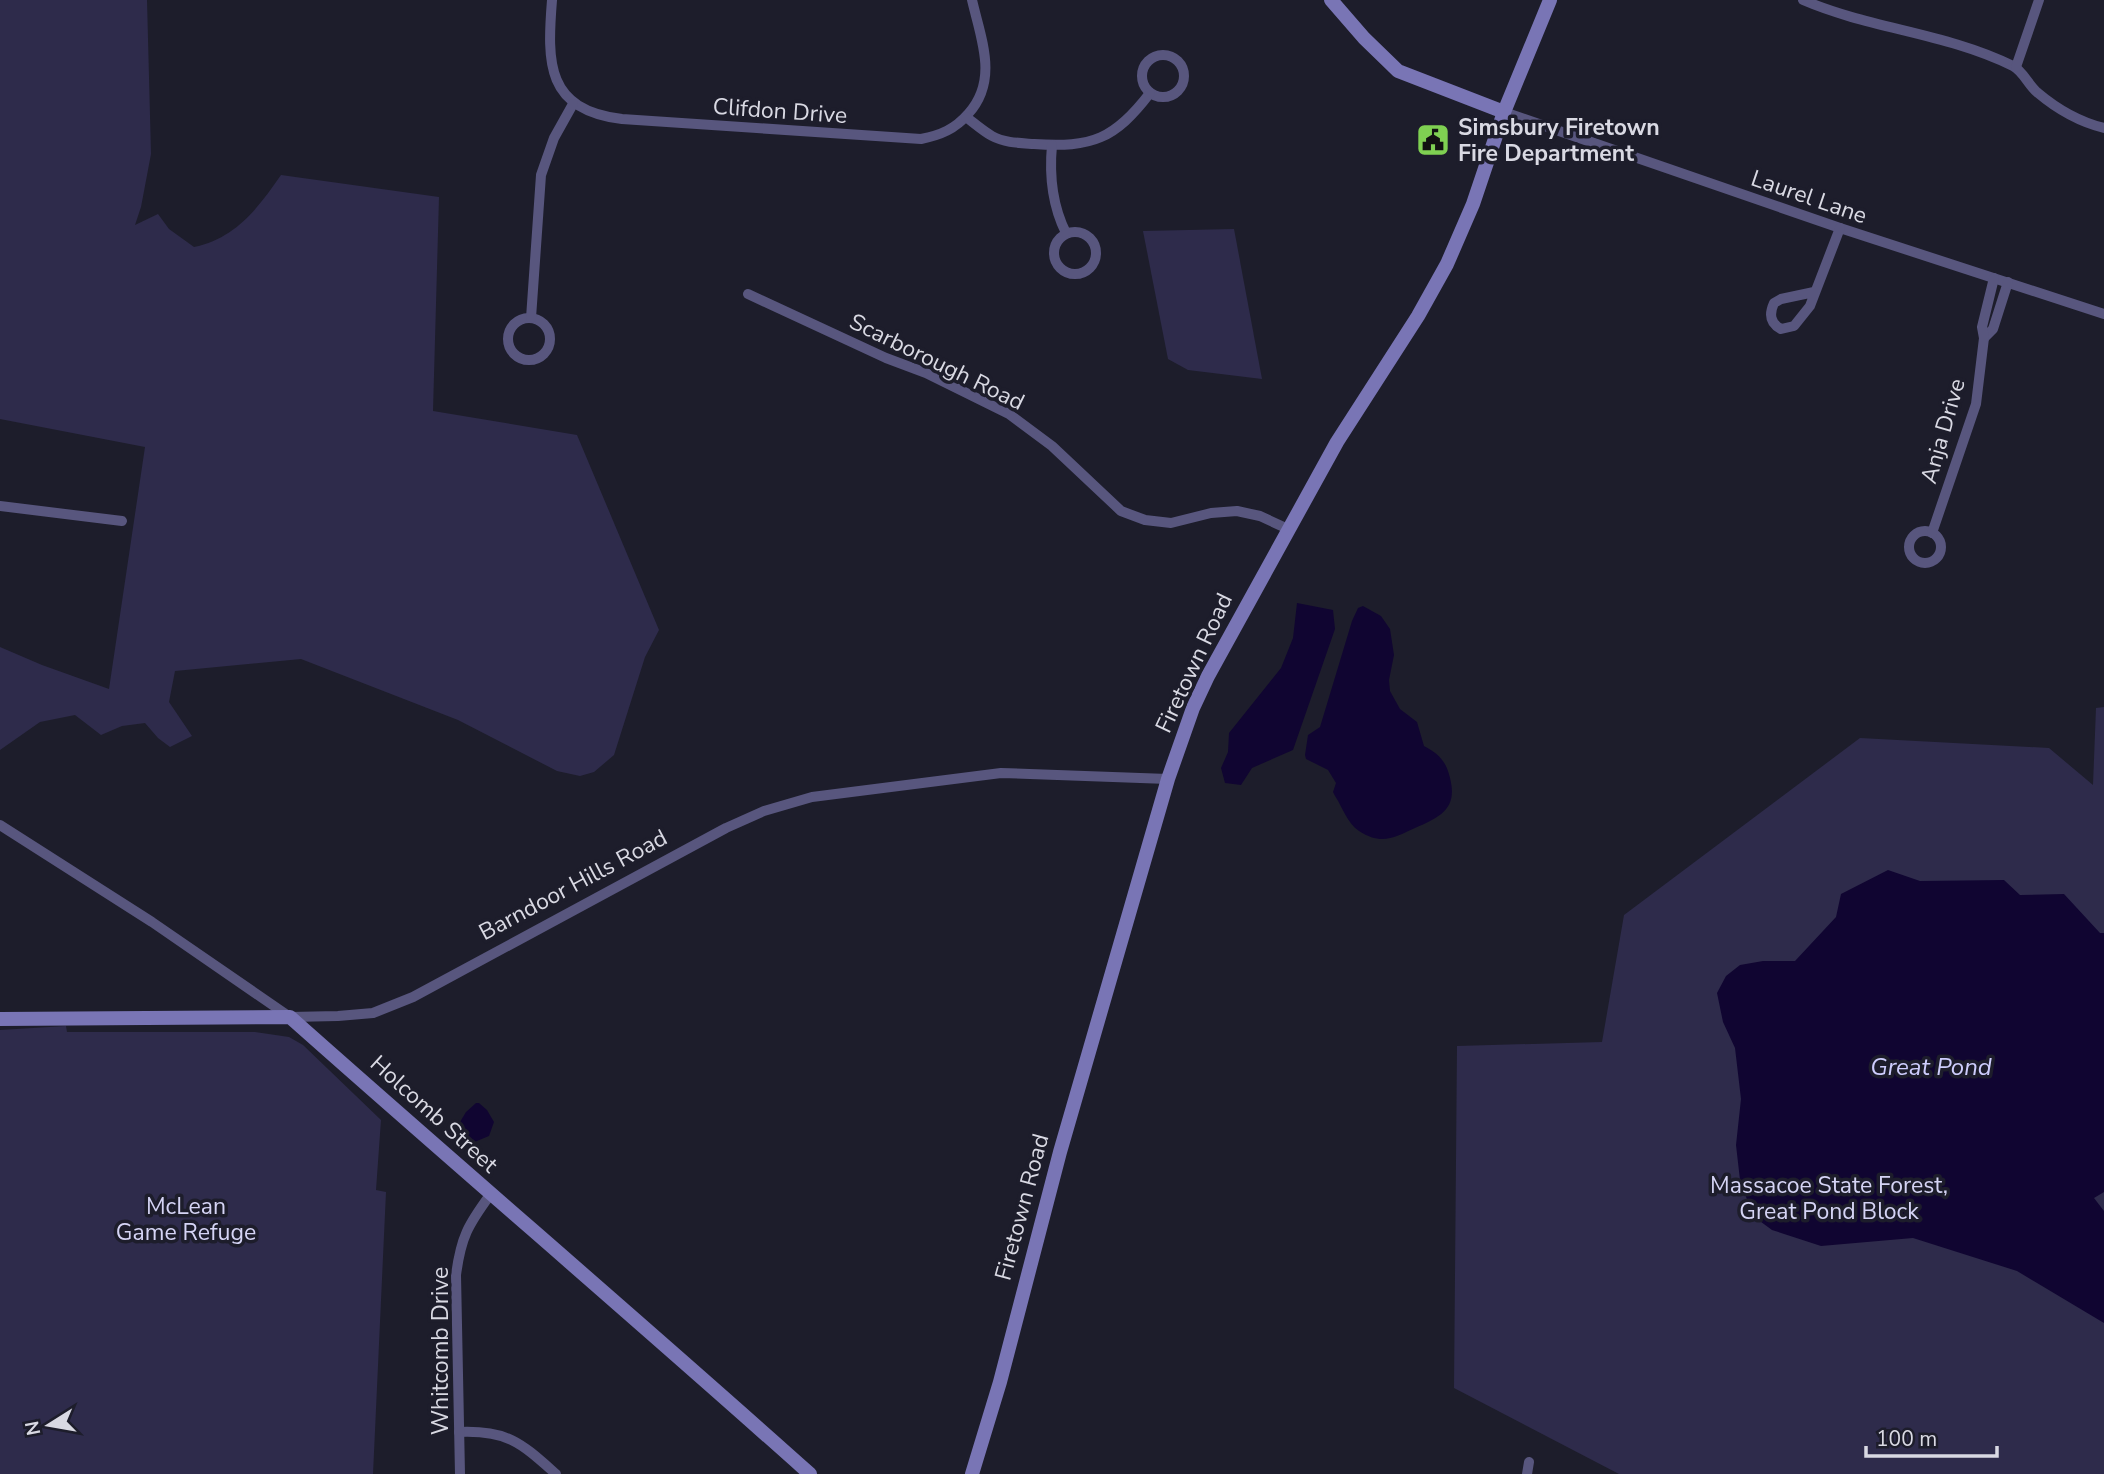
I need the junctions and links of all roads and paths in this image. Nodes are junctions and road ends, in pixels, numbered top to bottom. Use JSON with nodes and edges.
{"nodes":[{"id":1,"x":552,"y":0,"type":"edge"},
{"id":2,"x":972,"y":0,"type":"edge"},
{"id":3,"x":1331,"y":0,"type":"edge"},
{"id":4,"x":1550,"y":0,"type":"edge"},
{"id":5,"x":1802,"y":0,"type":"edge"},
{"id":6,"x":2039,"y":0,"type":"edge"},
{"id":7,"x":2016,"y":67,"type":"junction"},
{"id":8,"x":1150,"y":93,"type":"junction"},
{"id":9,"x":573,"y":104,"type":"junction"},
{"id":10,"x":1504,"y":112,"type":"junction"},
{"id":11,"x":966,"y":117,"type":"junction"},
{"id":12,"x":2104,"y":128,"type":"edge"},
{"id":13,"x":1052,"y":145,"type":"junction"},
{"id":14,"x":1840,"y":228,"type":"junction"},
{"id":15,"x":1066,"y":233,"type":"junction"},
{"id":16,"x":1994,"y":278,"type":"junction"},
{"id":17,"x":2008,"y":282,"type":"junction"},
{"id":18,"x":1814,"y":292,"type":"junction"},
{"id":19,"x":748,"y":294,"type":"dead end"},
{"id":20,"x":2104,"y":314,"type":"edge"},
{"id":21,"x":531,"y":318,"type":"junction"},
{"id":22,"x":1984,"y":338,"type":"junction"},
{"id":23,"x":0,"y":506,"type":"edge"},
{"id":24,"x":122,"y":521,"type":"dead end"},
{"id":25,"x":1288,"y":529,"type":"junction"},
{"id":26,"x":1932,"y":533,"type":"dead end"},
{"id":27,"x":1168,"y":779,"type":"junction"},
{"id":28,"x":0,"y":825,"type":"edge"},
{"id":29,"x":290,"y":1017,"type":"junction"},
{"id":30,"x":0,"y":1019,"type":"edge"},
{"id":31,"x":490,"y":1195,"type":"junction"},
{"id":32,"x":459,"y":1433,"type":"junction"},
{"id":33,"x":1529,"y":1462,"type":"dead end"},
{"id":34,"x":460,"y":1474,"type":"edge"},
{"id":35,"x":556,"y":1474,"type":"edge"},
{"id":36,"x":810,"y":1474,"type":"edge"},
{"id":37,"x":972,"y":1474,"type":"edge"},
{"id":38,"x":1527,"y":1474,"type":"edge"}],
"edges":[{"from":1,"to":9,"type":"street"},
{"from":2,"to":11,"type":"street","name":"Clifdon Drive"},
{"from":3,"to":10,"type":"street"},
{"from":4,"to":10,"type":"street","name":"Firetown Road"},
{"from":5,"to":7,"type":"street"},
{"from":6,"to":7,"type":"street"},
{"from":7,"to":12,"type":"street"},
{"from":8,"to":8,"type":"street"},
{"from":8,"to":13,"type":"street"},
{"from":9,"to":11,"type":"street","name":"Clifdon Drive"},
{"from":9,"to":21,"type":"street"},
{"from":10,"to":14,"type":"street","name":"Laurel Lane"},
{"from":10,"to":25,"type":"street","name":"Firetown Road"},
{"from":11,"to":13,"type":"street"},
{"from":13,"to":15,"type":"street"},
{"from":14,"to":16,"type":"street","name":"Laurel Lane"},
{"from":14,"to":18,"type":"street"},
{"from":15,"to":15,"type":"street"},
{"from":16,"to":17,"type":"street","name":"Laurel Lane"},
{"from":16,"to":22,"type":"street","name":"Anja Drive"},
{"from":17,"to":20,"type":"street","name":"Laurel Lane"},
{"from":17,"to":22,"type":"street","name":"Anja Drive"},
{"from":18,"to":18,"type":"street"},
{"from":19,"to":25,"type":"street","name":"Scarborough Road"},
{"from":21,"to":21,"type":"street"},
{"from":22,"to":26,"type":"street","name":"Anja Drive"},
{"from":23,"to":24,"type":"street"},
{"from":25,"to":27,"type":"street","name":"Firetown Road"},
{"from":27,"to":29,"type":"street","name":"Barndoor Hills Road"},
{"from":27,"to":37,"type":"street","name":"Firetown Road"},
{"from":28,"to":29,"type":"street","name":"Holcomb Street"},
{"from":29,"to":30,"type":"street","name":"Barndoor Hills Road"},
{"from":29,"to":31,"type":"street","name":"Holcomb Street"},
{"from":31,"to":32,"type":"street","name":"Whitcomb Drive"},
{"from":31,"to":36,"type":"street","name":"Holcomb Street"},
{"from":32,"to":34,"type":"street","name":"Whitcomb Drive"},
{"from":32,"to":35,"type":"street"},
{"from":33,"to":38,"type":"street"}]}
